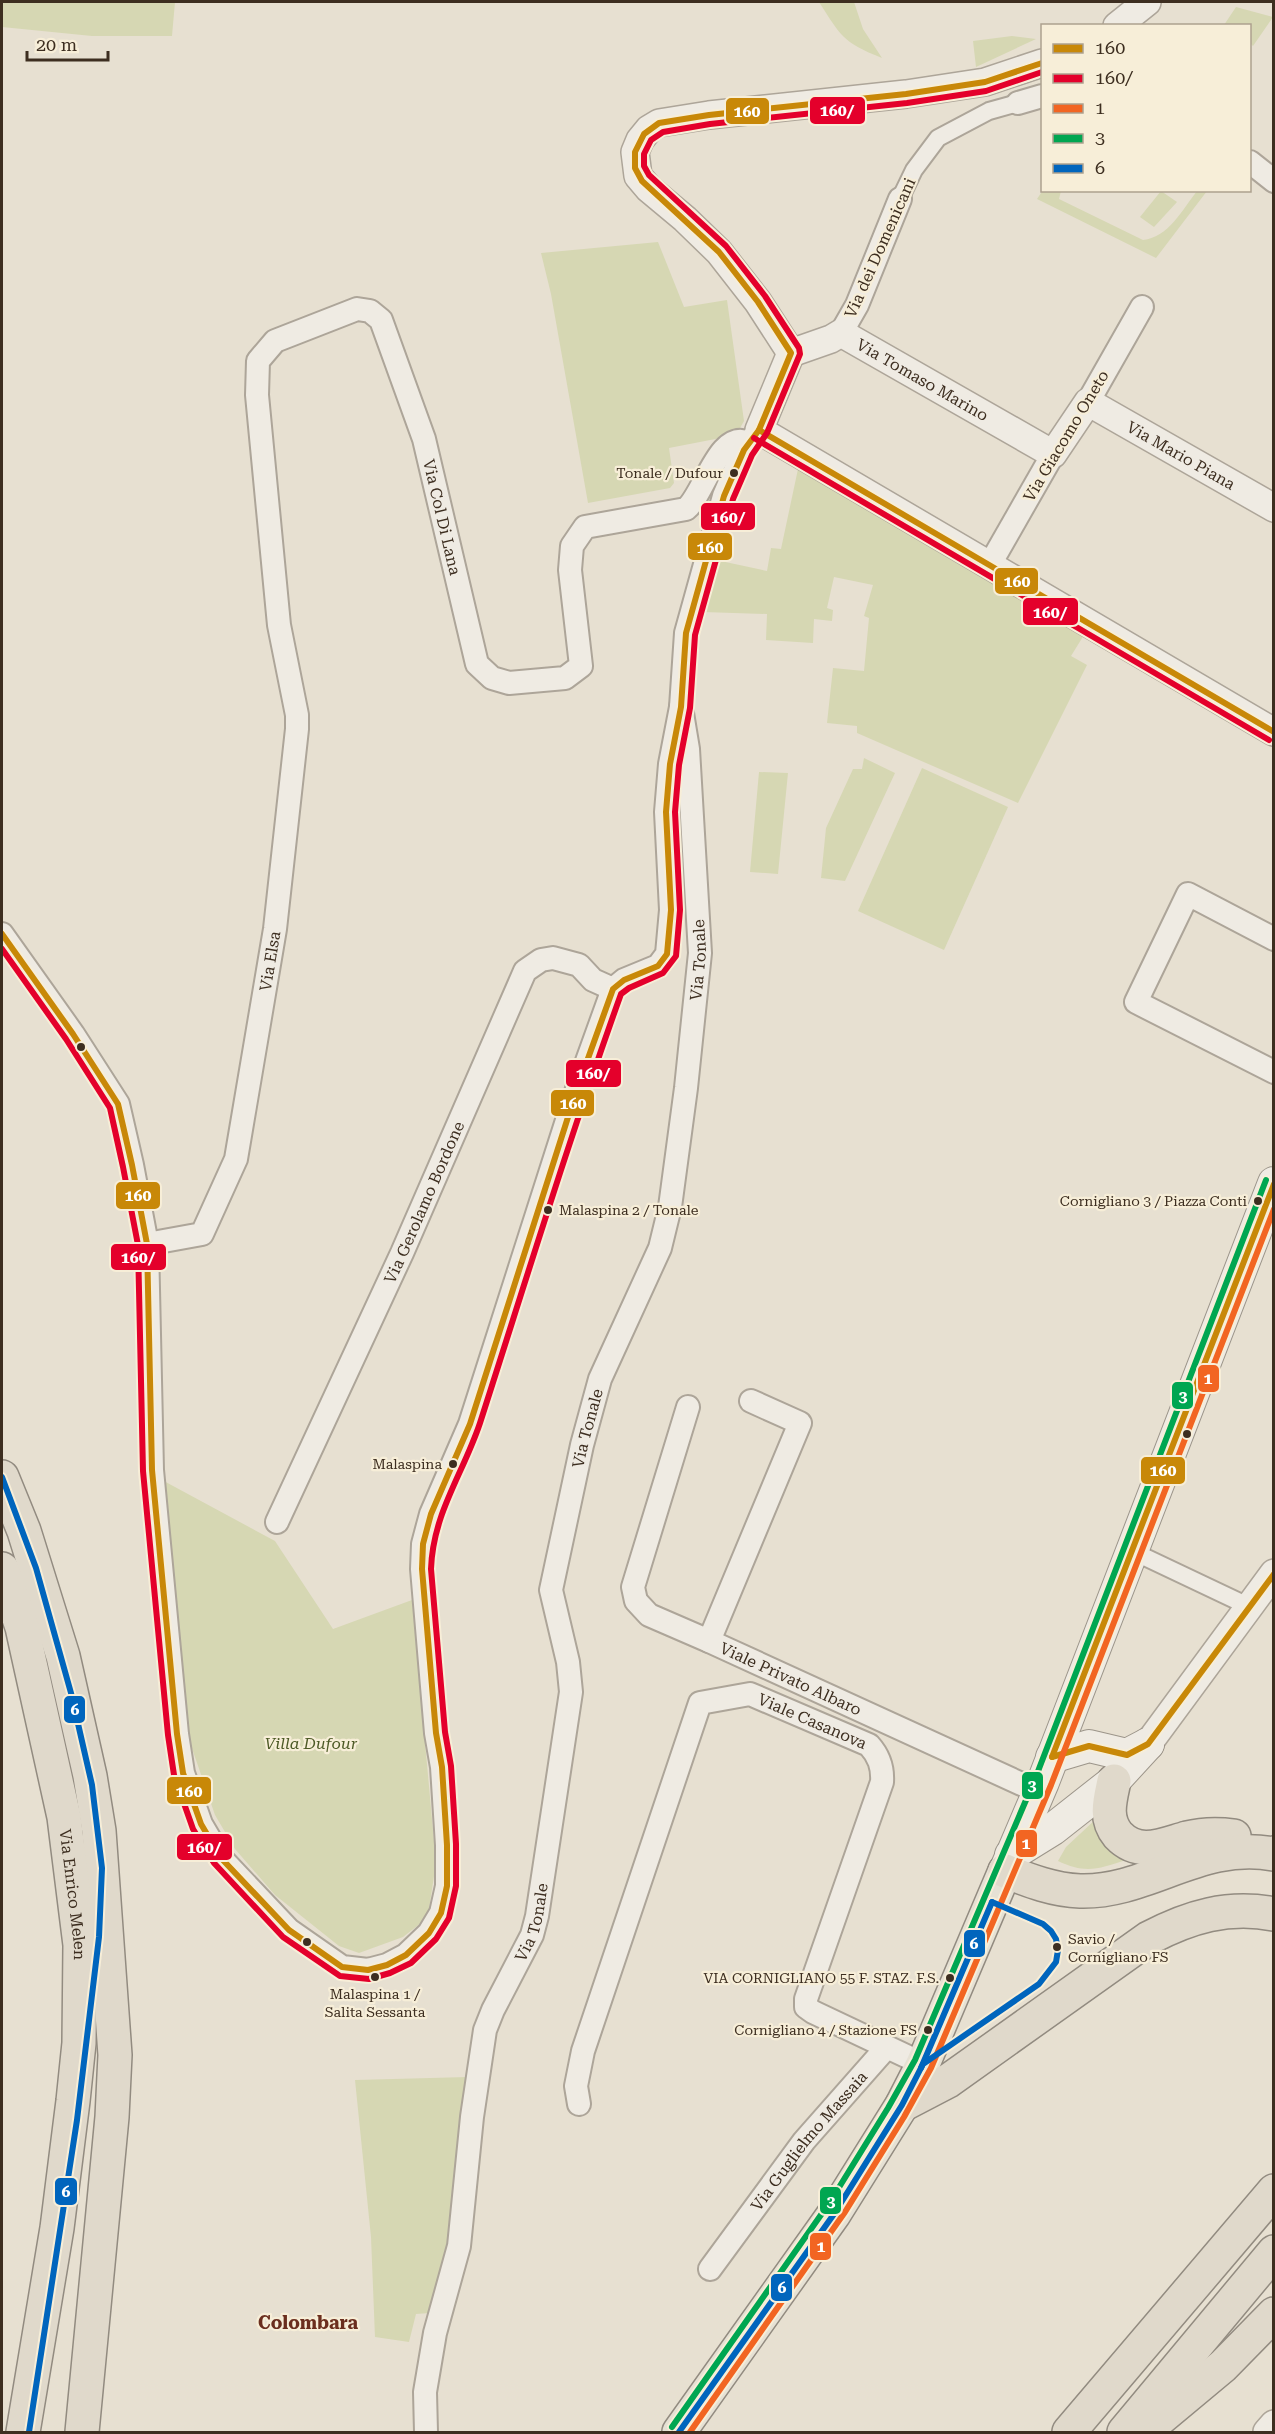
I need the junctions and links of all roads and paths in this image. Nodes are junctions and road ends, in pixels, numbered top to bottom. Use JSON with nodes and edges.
{"nodes":[{"id":1,"x":1147,"y":2,"type":"edge"},
{"id":2,"x":1120,"y":24,"type":"edge"},
{"id":3,"x":1041,"y":63,"type":"edge"},
{"id":4,"x":1041,"y":96,"type":"edge"},
{"id":5,"x":1018,"y":103,"type":"joint"},
{"id":6,"x":1251,"y":163,"type":"edge"},
{"id":7,"x":1274,"y":181,"type":"edge"},
{"id":8,"x":900,"y":199,"type":"joint"},
{"id":9,"x":1142,"y":306,"type":"dead end"},
{"id":10,"x":841,"y":333,"type":"junction"},
{"id":11,"x":791,"y":353,"type":"junction"},
{"id":12,"x":1088,"y":402,"type":"junction"},
{"id":13,"x":754,"y":436,"type":"junction"},
{"id":14,"x":1053,"y":454,"type":"junction"},
{"id":15,"x":1274,"y":508,"type":"edge"},
{"id":16,"x":989,"y":566,"type":"junction"},
{"id":17,"x":279,"y":625,"type":"joint"},
{"id":18,"x":681,"y":707,"type":"junction"},
{"id":19,"x":1274,"y":732,"type":"edge"},
{"id":20,"x":2,"y":934,"type":"edge"},
{"id":21,"x":1274,"y":939,"type":"edge"},
{"id":22,"x":613,"y":989,"type":"junction"},
{"id":23,"x":1274,"y":1072,"type":"edge"},
{"id":24,"x":1274,"y":1183,"type":"edge"},
{"id":25,"x":147,"y":1244,"type":"junction"},
{"id":26,"x":751,"y":1401,"type":"dead end"},
{"id":27,"x":688,"y":1407,"type":"dead end"},
{"id":28,"x":2,"y":1477,"type":"edge"},
{"id":29,"x":277,"y":1522,"type":"dead end"},
{"id":30,"x":1132,"y":1551,"type":"junction"},
{"id":31,"x":2,"y":1569,"type":"edge"},
{"id":32,"x":1270,"y":1577,"type":"edge"},
{"id":33,"x":1248,"y":1606,"type":"junction"},
{"id":34,"x":710,"y":1641,"type":"junction"},
{"id":35,"x":1148,"y":1744,"type":"junction"},
{"id":36,"x":1053,"y":1757,"type":"junction"},
{"id":37,"x":1114,"y":1782,"type":"junction"},
{"id":38,"x":1039,"y":1792,"type":"junction"},
{"id":39,"x":1274,"y":1847,"type":"edge"},
{"id":40,"x":1274,"y":1854,"type":"edge"},
{"id":41,"x":1008,"y":1863,"type":"junction"},
{"id":42,"x":102,"y":1890,"type":"junction"},
{"id":43,"x":1274,"y":1914,"type":"edge"},
{"id":44,"x":886,"y":2048,"type":"junction"},
{"id":45,"x":922,"y":2064,"type":"junction"},
{"id":46,"x":579,"y":2104,"type":"dead end"},
{"id":47,"x":902,"y":2105,"type":"junction"},
{"id":48,"x":1274,"y":2191,"type":"edge"},
{"id":49,"x":1274,"y":2252,"type":"edge"},
{"id":50,"x":710,"y":2269,"type":"dead end"},
{"id":51,"x":1274,"y":2314,"type":"edge"},
{"id":52,"x":92,"y":2358,"type":"dead end"},
{"id":53,"x":1274,"y":2424,"type":"edge"},
{"id":54,"x":23,"y":2433,"type":"edge"},
{"id":55,"x":29,"y":2433,"type":"edge"},
{"id":56,"x":83,"y":2433,"type":"edge"},
{"id":57,"x":426,"y":2433,"type":"edge"},
{"id":58,"x":679,"y":2433,"type":"edge"},
{"id":59,"x":1069,"y":2433,"type":"edge"},
{"id":60,"x":1124,"y":2433,"type":"edge"},
{"id":61,"x":1143,"y":2433,"type":"edge"},
{"id":62,"x":1267,"y":2433,"type":"edge"}],
"edges":[{"from":1,"to":2,"type":"street"},
{"from":3,"to":11,"type":"street"},
{"from":4,"to":5,"type":"street","name":"Via dei Domenicani"},
{"from":5,"to":8,"type":"street","name":"Via dei Domenicani"},
{"from":6,"to":7,"type":"street"},
{"from":8,"to":10,"type":"street","name":"Via dei Domenicani"},
{"from":9,"to":12,"type":"street","name":"Via Giacomo Oneto"},
{"from":10,"to":11,"type":"street","name":"Via Tomaso Marino"},
{"from":10,"to":14,"type":"street","name":"Via Tomaso Marino"},
{"from":11,"to":13,"type":"street"},
{"from":12,"to":14,"type":"street","name":"Via Giacomo Oneto"},
{"from":12,"to":15,"type":"street","name":"Via Mario Piana"},
{"from":13,"to":16,"type":"street"},
{"from":13,"to":17,"type":"street","name":"Via Col Di Lana"},
{"from":13,"to":18,"type":"street","name":"Via Tonale"},
{"from":14,"to":16,"type":"street","name":"Via Giacomo Oneto"},
{"from":16,"to":19,"type":"street"},
{"from":17,"to":25,"type":"street","name":"Via Elsa"},
{"from":18,"to":22,"type":"street"},
{"from":18,"to":57,"type":"street","name":"Via Tonale"},
{"from":20,"to":25,"type":"street"},
{"from":21,"to":23,"type":"street"},
{"from":22,"to":25,"type":"street"},
{"from":22,"to":29,"type":"street","name":"Via Gerolamo Bordone"},
{"from":24,"to":30,"type":"main road"},
{"from":26,"to":34,"type":"street","name":"Viale Privato Albaro"},
{"from":27,"to":34,"type":"street"},
{"from":28,"to":42,"type":"highway","name":"Via Enrico Melen"},
{"from":30,"to":33,"type":"street"},
{"from":30,"to":36,"type":"main road"},
{"from":31,"to":54,"type":"highway","name":"Via Enrico Melen"},
{"from":32,"to":33,"type":"street"},
{"from":33,"to":35,"type":"street"},
{"from":34,"to":38,"type":"street","name":"Viale Privato Albaro"},
{"from":35,"to":36,"type":"main road"},
{"from":35,"to":37,"type":"main road"},
{"from":36,"to":38,"type":"main road"},
{"from":37,"to":39,"type":"highway"},
{"from":37,"to":41,"type":"main road"},
{"from":38,"to":41,"type":"main road"},
{"from":40,"to":41,"type":"highway"},
{"from":41,"to":45,"type":"main road"},
{"from":42,"to":55,"type":"highway"},
{"from":42,"to":56,"type":"highway"},
{"from":43,"to":47,"type":"highway"},
{"from":44,"to":45,"type":"street"},
{"from":44,"to":46,"type":"street","name":"Viale Casanova"},
{"from":44,"to":50,"type":"street","name":"Via Guglielmo Massaia"},
{"from":45,"to":47,"type":"main road"},
{"from":47,"to":58,"type":"main road"},
{"from":48,"to":59,"type":"highway"},
{"from":49,"to":60,"type":"highway"},
{"from":51,"to":61,"type":"highway"},
{"from":52,"to":56,"type":"street"},
{"from":53,"to":62,"type":"street"}]}
